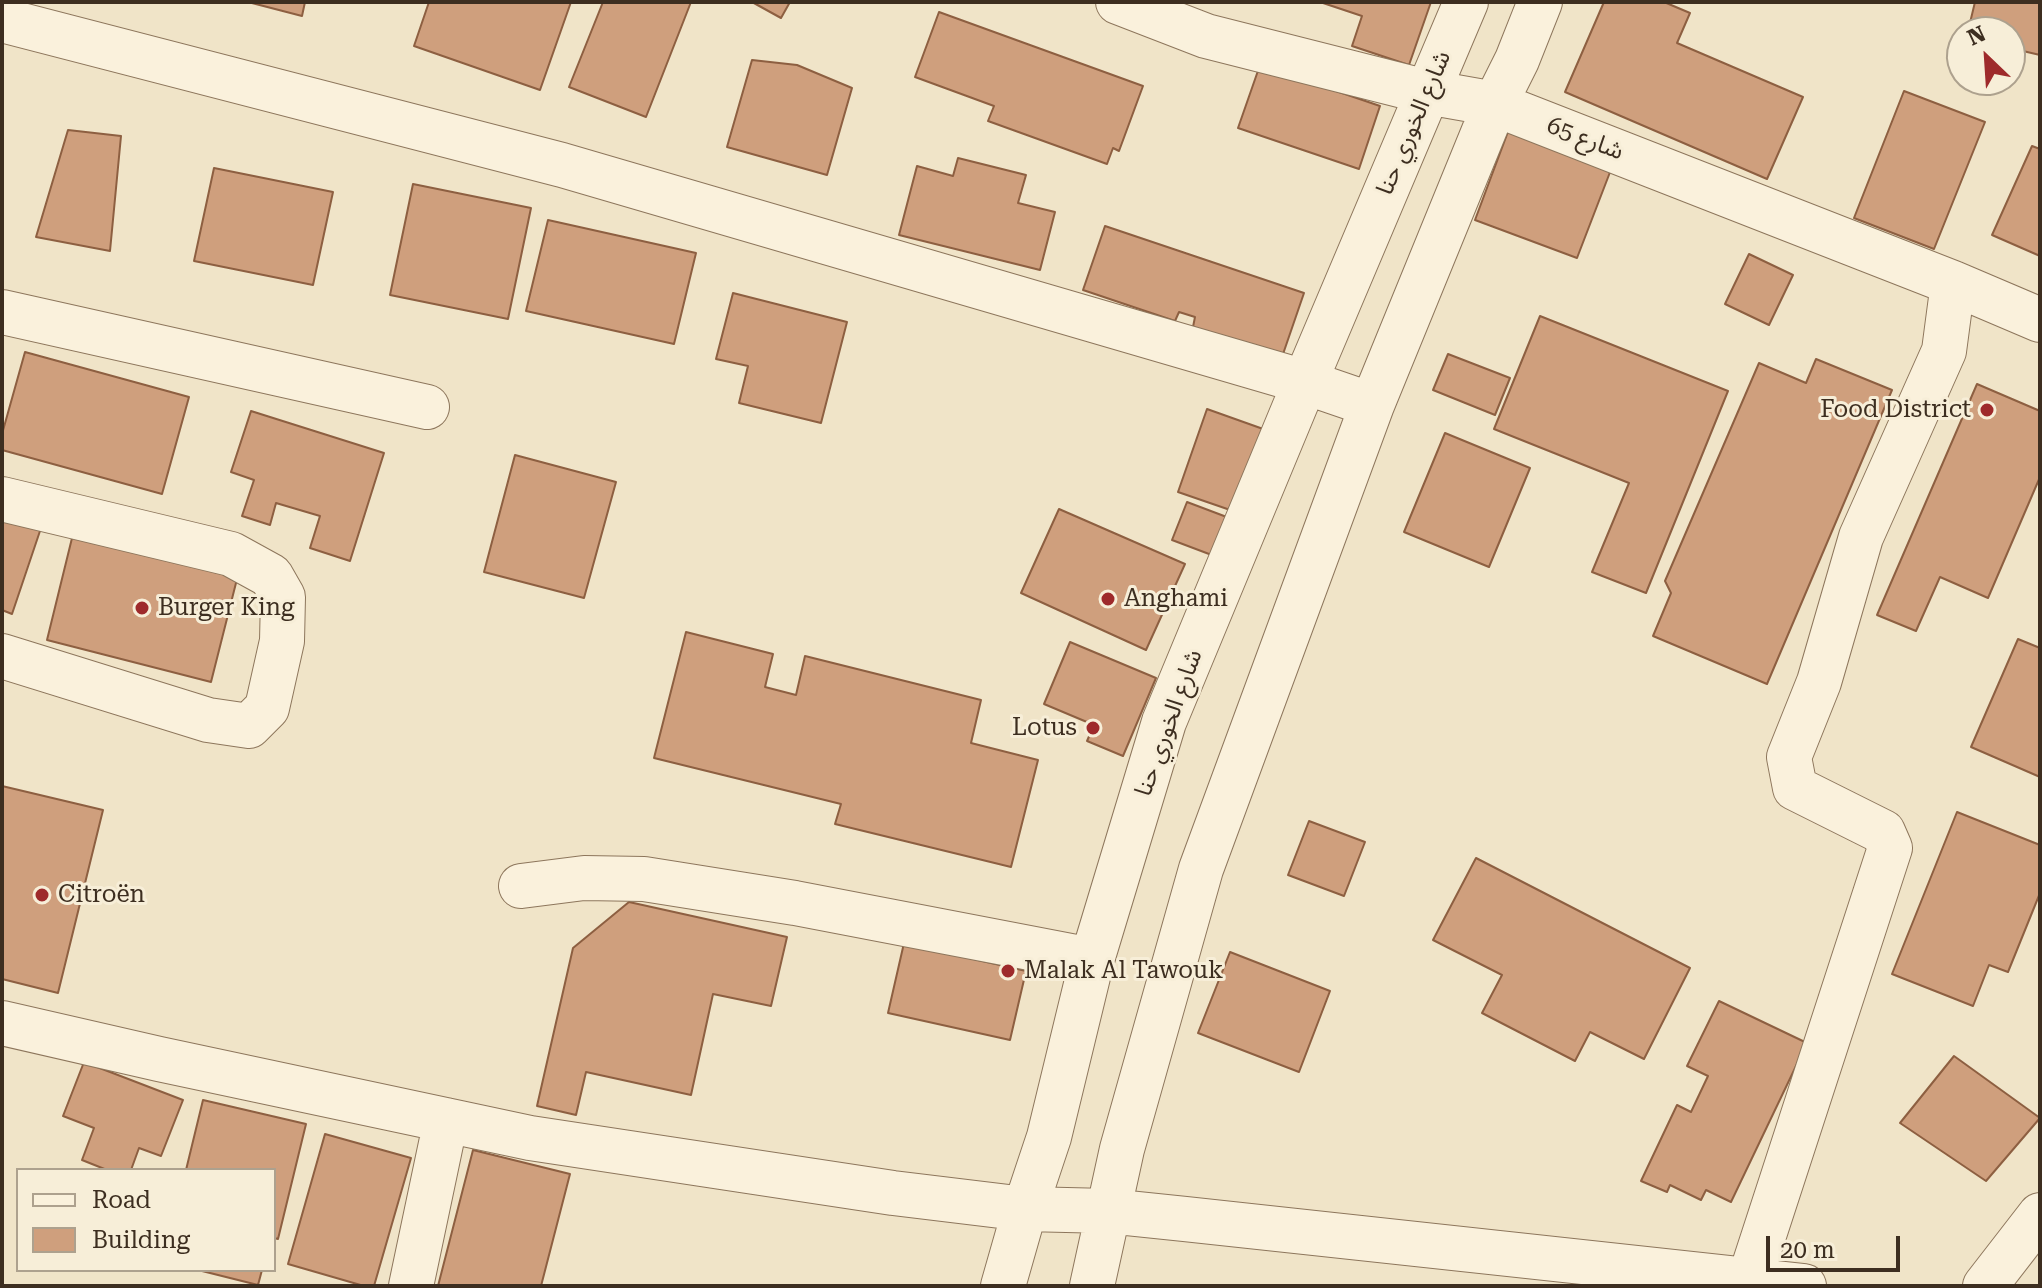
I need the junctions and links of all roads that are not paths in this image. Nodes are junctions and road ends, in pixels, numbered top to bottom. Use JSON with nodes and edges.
{"nodes":[{"id":1,"x":1118,"y":2,"type":"edge"},
{"id":2,"x":1466,"y":2,"type":"edge"},
{"id":3,"x":1540,"y":2,"type":"edge"},
{"id":4,"x":2,"y":20,"type":"edge"},
{"id":5,"x":1427,"y":92,"type":"junction"},
{"id":6,"x":1495,"y":104,"type":"junction"},
{"id":7,"x":1953,"y":283,"type":"junction"},
{"id":8,"x":2,"y":312,"type":"edge"},
{"id":9,"x":2040,"y":320,"type":"edge"},
{"id":10,"x":1305,"y":382,"type":"junction"},
{"id":11,"x":1372,"y":405,"type":"junction"},
{"id":12,"x":427,"y":407,"type":"dead end"},
{"id":13,"x":2,"y":499,"type":"edge"},
{"id":14,"x":2,"y":656,"type":"edge"},
{"id":15,"x":521,"y":886,"type":"dead end"},
{"id":16,"x":1092,"y":960,"type":"junction"},
{"id":17,"x":2,"y":1023,"type":"edge"},
{"id":18,"x":446,"y":1120,"type":"junction"},
{"id":19,"x":1025,"y":1209,"type":"junction"},
{"id":20,"x":1108,"y":1211,"type":"junction"},
{"id":21,"x":2040,"y":1215,"type":"edge"},
{"id":22,"x":1749,"y":1281,"type":"junction"},
{"id":23,"x":411,"y":1286,"type":"edge"},
{"id":24,"x":1003,"y":1286,"type":"edge"},
{"id":25,"x":1092,"y":1286,"type":"edge"},
{"id":26,"x":1804,"y":1286,"type":"edge"},
{"id":27,"x":1985,"y":1286,"type":"edge"}],
"edges":[{"from":1,"to":5,"type":"street","name":"شارع 65"},
{"from":2,"to":5,"type":"street","name":"شارع الخوري حنا"},
{"from":3,"to":6,"type":"street"},
{"from":4,"to":10,"type":"street"},
{"from":5,"to":6,"type":"street","name":"شارع 65"},
{"from":5,"to":10,"type":"street","name":"شارع الخوري حنا"},
{"from":6,"to":7,"type":"street","name":"شارع 65"},
{"from":6,"to":11,"type":"street"},
{"from":7,"to":9,"type":"street","name":"شارع 65"},
{"from":7,"to":22,"type":"street"},
{"from":8,"to":12,"type":"street"},
{"from":10,"to":11,"type":"street"},
{"from":10,"to":16,"type":"street","name":"شارع الخوري حنا"},
{"from":11,"to":20,"type":"street"},
{"from":13,"to":14,"type":"street"},
{"from":15,"to":16,"type":"street"},
{"from":16,"to":19,"type":"street","name":"شارع الخوري حنا"},
{"from":17,"to":18,"type":"street"},
{"from":18,"to":19,"type":"street"},
{"from":18,"to":23,"type":"street"},
{"from":19,"to":20,"type":"street"},
{"from":19,"to":24,"type":"street","name":"شارع الخوري حنا"},
{"from":20,"to":22,"type":"street"},
{"from":20,"to":25,"type":"street"},
{"from":21,"to":27,"type":"street"},
{"from":22,"to":26,"type":"street"}]}
